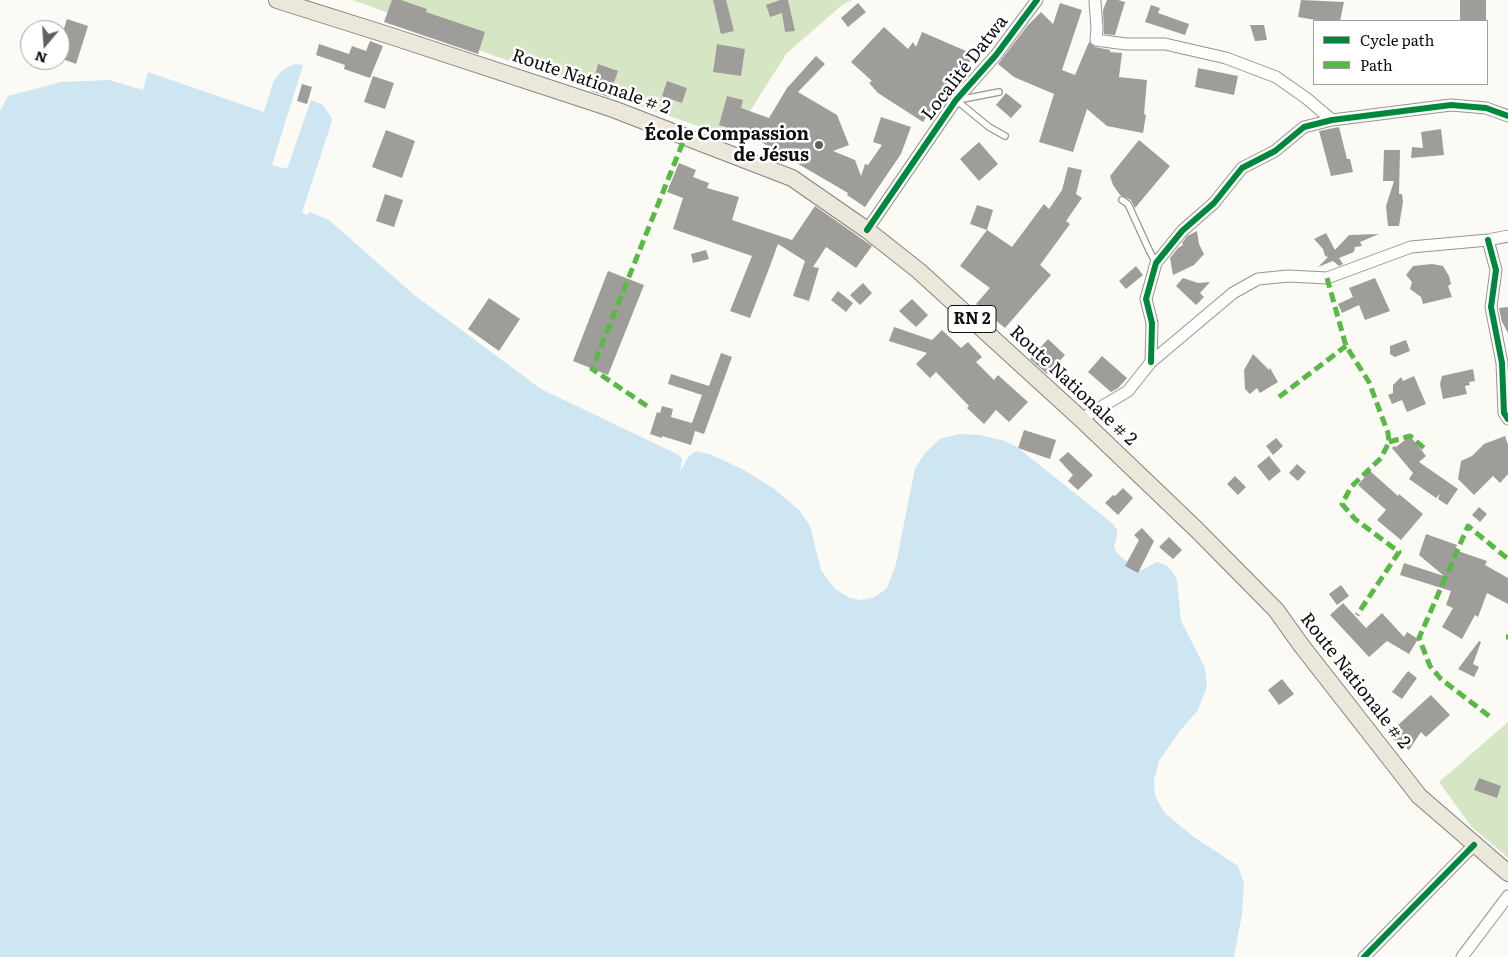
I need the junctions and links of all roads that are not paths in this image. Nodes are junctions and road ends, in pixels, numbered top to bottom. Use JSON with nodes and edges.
{"nodes":[{"id":1,"x":278,"y":0,"type":"edge"},
{"id":2,"x":1037,"y":0,"type":"edge"},
{"id":3,"x":1083,"y":0,"type":"edge"},
{"id":4,"x":1097,"y":1,"type":"edge"},
{"id":5,"x":999,"y":92,"type":"dead end"},
{"id":6,"x":956,"y":100,"type":"junction"},
{"id":7,"x":1508,"y":116,"type":"edge"},
{"id":8,"x":1332,"y":120,"type":"junction"},
{"id":9,"x":1005,"y":136,"type":"dead end"},
{"id":10,"x":1122,"y":200,"type":"dead end"},
{"id":11,"x":867,"y":230,"type":"junction"},
{"id":12,"x":1508,"y":236,"type":"edge"},
{"id":13,"x":1488,"y":240,"type":"junction"},
{"id":14,"x":1156,"y":263,"type":"junction"},
{"id":15,"x":1150,"y":362,"type":"junction"},
{"id":16,"x":1081,"y":419,"type":"junction"},
{"id":17,"x":1508,"y":419,"type":"edge"},
{"id":18,"x":1474,"y":845,"type":"junction"},
{"id":19,"x":1508,"y":874,"type":"edge"},
{"id":20,"x":1508,"y":896,"type":"edge"},
{"id":21,"x":1364,"y":957,"type":"edge"},
{"id":22,"x":1462,"y":957,"type":"edge"}],
"edges":[{"from":1,"to":11,"type":"main road","name":"Route Nationale # 2","number":"RN 2"},
{"from":2,"to":6,"type":"street","name":"Localité Datwa"},
{"from":3,"to":4,"type":"street"},
{"from":4,"to":8,"type":"street"},
{"from":5,"to":6,"type":"lane"},
{"from":6,"to":9,"type":"lane"},
{"from":6,"to":11,"type":"street","name":"Localité Datwa"},
{"from":7,"to":8,"type":"street"},
{"from":8,"to":14,"type":"street"},
{"from":10,"to":14,"type":"lane"},
{"from":11,"to":16,"type":"main road","name":"Route Nationale # 2","number":"RN 2"},
{"from":12,"to":13,"type":"street"},
{"from":13,"to":15,"type":"street"},
{"from":13,"to":17,"type":"street"},
{"from":14,"to":15,"type":"street"},
{"from":15,"to":16,"type":"street"},
{"from":16,"to":18,"type":"main road","name":"Route Nationale # 2","number":"RN 2"},
{"from":18,"to":19,"type":"main road","name":"Route Nationale # 2","number":"RN 2"},
{"from":18,"to":21,"type":"street"},
{"from":20,"to":22,"type":"street"}]}
